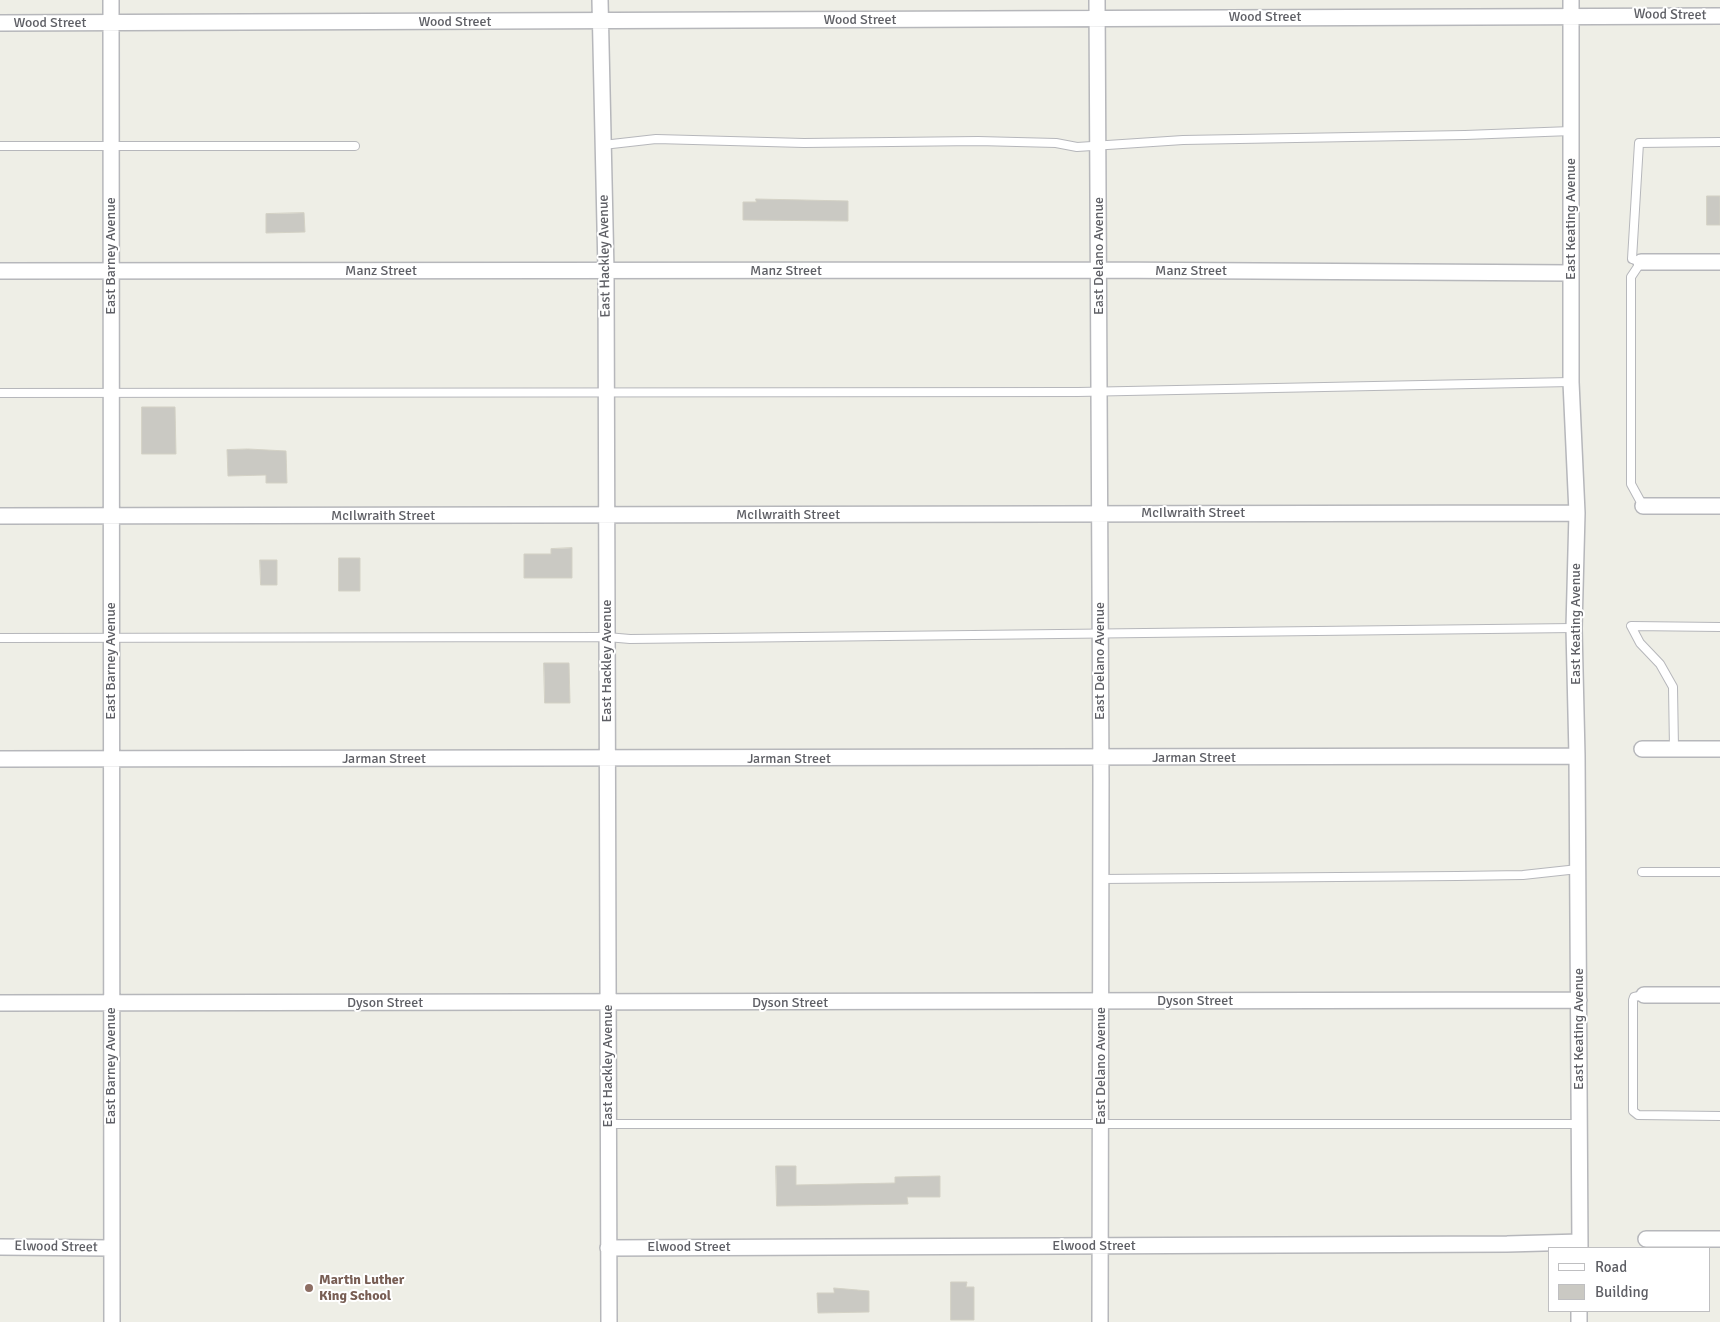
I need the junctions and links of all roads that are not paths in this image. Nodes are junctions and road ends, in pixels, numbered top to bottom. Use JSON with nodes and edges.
{"nodes":[{"id":1,"x":111,"y":0,"type":"edge"},
{"id":2,"x":600,"y":0,"type":"edge"},
{"id":3,"x":1096,"y":0,"type":"edge"},
{"id":4,"x":1572,"y":8,"type":"edge"},
{"id":5,"x":1720,"y":16,"type":"edge"},
{"id":6,"x":1097,"y":19,"type":"junction"},
{"id":7,"x":111,"y":22,"type":"junction"},
{"id":8,"x":600,"y":22,"type":"junction"},
{"id":9,"x":0,"y":23,"type":"edge"},
{"id":10,"x":1571,"y":130,"type":"junction"},
{"id":11,"x":1720,"y":142,"type":"edge"},
{"id":12,"x":603,"y":144,"type":"junction"},
{"id":13,"x":0,"y":146,"type":"edge"},
{"id":14,"x":111,"y":146,"type":"junction"},
{"id":15,"x":355,"y":146,"type":"dead end"},
{"id":16,"x":1098,"y":146,"type":"junction"},
{"id":17,"x":1641,"y":262,"type":"junction"},
{"id":18,"x":1720,"y":262,"type":"edge"},
{"id":19,"x":1099,"y":270,"type":"junction"},
{"id":20,"x":0,"y":271,"type":"edge"},
{"id":21,"x":606,"y":271,"type":"junction"},
{"id":22,"x":111,"y":272,"type":"junction"},
{"id":23,"x":1571,"y":273,"type":"junction"},
{"id":24,"x":1571,"y":382,"type":"junction"},
{"id":25,"x":1099,"y":392,"type":"junction"},
{"id":26,"x":0,"y":393,"type":"edge"},
{"id":27,"x":606,"y":393,"type":"junction"},
{"id":28,"x":111,"y":394,"type":"junction"},
{"id":29,"x":1643,"y":506,"type":"joint"},
{"id":30,"x":1720,"y":506,"type":"edge"},
{"id":31,"x":1577,"y":513,"type":"junction"},
{"id":32,"x":1100,"y":514,"type":"junction"},
{"id":33,"x":607,"y":515,"type":"junction"},
{"id":34,"x":0,"y":516,"type":"edge"},
{"id":35,"x":111,"y":517,"type":"junction"},
{"id":36,"x":1720,"y":626,"type":"edge"},
{"id":37,"x":1574,"y":628,"type":"junction"},
{"id":38,"x":1100,"y":634,"type":"junction"},
{"id":39,"x":607,"y":637,"type":"junction"},
{"id":40,"x":0,"y":638,"type":"edge"},
{"id":41,"x":111,"y":638,"type":"junction"},
{"id":42,"x":1642,"y":749,"type":"dead end"},
{"id":43,"x":1674,"y":749,"type":"junction"},
{"id":44,"x":1720,"y":749,"type":"edge"},
{"id":45,"x":1577,"y":756,"type":"junction"},
{"id":46,"x":1101,"y":758,"type":"junction"},
{"id":47,"x":0,"y":759,"type":"edge"},
{"id":48,"x":111,"y":759,"type":"junction"},
{"id":49,"x":607,"y":759,"type":"junction"},
{"id":50,"x":1578,"y":869,"type":"junction"},
{"id":51,"x":1642,"y":872,"type":"dead end"},
{"id":52,"x":1720,"y":872,"type":"edge"},
{"id":53,"x":1101,"y":879,"type":"junction"},
{"id":54,"x":1644,"y":995,"type":"joint"},
{"id":55,"x":1720,"y":995,"type":"edge"},
{"id":56,"x":1579,"y":1000,"type":"junction"},
{"id":57,"x":1101,"y":1001,"type":"junction"},
{"id":58,"x":0,"y":1003,"type":"edge"},
{"id":59,"x":111,"y":1003,"type":"junction"},
{"id":60,"x":608,"y":1003,"type":"junction"},
{"id":61,"x":1720,"y":1116,"type":"edge"},
{"id":62,"x":608,"y":1124,"type":"junction"},
{"id":63,"x":1580,"y":1124,"type":"junction"},
{"id":64,"x":1101,"y":1125,"type":"junction"},
{"id":65,"x":1646,"y":1238,"type":"dead end"},
{"id":66,"x":1720,"y":1238,"type":"edge"},
{"id":67,"x":1100,"y":1245,"type":"junction"},
{"id":68,"x":1580,"y":1245,"type":"edge"},
{"id":69,"x":0,"y":1247,"type":"edge"},
{"id":70,"x":111,"y":1248,"type":"junction"},
{"id":71,"x":608,"y":1248,"type":"junction"},
{"id":72,"x":112,"y":1322,"type":"edge"},
{"id":73,"x":609,"y":1322,"type":"edge"},
{"id":74,"x":1100,"y":1322,"type":"edge"}],
"edges":[{"from":1,"to":7,"type":"street","name":"East Barney Avenue"},
{"from":2,"to":8,"type":"street","name":"East Hackley Avenue"},
{"from":3,"to":6,"type":"street","name":"East Delano Avenue"},
{"from":4,"to":5,"type":"street","name":"Wood Street"},
{"from":4,"to":6,"type":"street","name":"Wood Street"},
{"from":4,"to":10,"type":"street","name":"East Keating Avenue"},
{"from":6,"to":8,"type":"street","name":"Wood Street"},
{"from":6,"to":16,"type":"street","name":"East Delano Avenue"},
{"from":7,"to":8,"type":"street","name":"Wood Street"},
{"from":7,"to":9,"type":"street","name":"Wood Street"},
{"from":7,"to":14,"type":"street","name":"East Barney Avenue"},
{"from":8,"to":12,"type":"street","name":"East Hackley Avenue"},
{"from":10,"to":16,"type":"lane"},
{"from":10,"to":23,"type":"street","name":"East Keating Avenue"},
{"from":11,"to":17,"type":"lane"},
{"from":12,"to":16,"type":"lane"},
{"from":12,"to":21,"type":"street","name":"East Hackley Avenue"},
{"from":13,"to":14,"type":"lane"},
{"from":14,"to":15,"type":"lane"},
{"from":14,"to":22,"type":"street","name":"East Barney Avenue"},
{"from":16,"to":19,"type":"street","name":"East Delano Avenue"},
{"from":17,"to":18,"type":"street"},
{"from":17,"to":29,"type":"lane"},
{"from":19,"to":21,"type":"street","name":"Manz Street"},
{"from":19,"to":23,"type":"street","name":"Manz Street"},
{"from":19,"to":25,"type":"street","name":"East Delano Avenue"},
{"from":20,"to":22,"type":"street","name":"Manz Street"},
{"from":21,"to":22,"type":"street","name":"Manz Street"},
{"from":21,"to":27,"type":"street","name":"East Hackley Avenue"},
{"from":22,"to":28,"type":"street","name":"East Barney Avenue"},
{"from":23,"to":24,"type":"street","name":"East Keating Avenue"},
{"from":24,"to":25,"type":"lane"},
{"from":24,"to":31,"type":"street","name":"East Keating Avenue"},
{"from":25,"to":27,"type":"lane"},
{"from":25,"to":32,"type":"street","name":"East Delano Avenue"},
{"from":26,"to":28,"type":"lane"},
{"from":27,"to":28,"type":"lane"},
{"from":27,"to":33,"type":"street","name":"East Hackley Avenue"},
{"from":28,"to":35,"type":"street","name":"East Barney Avenue"},
{"from":29,"to":30,"type":"street"},
{"from":31,"to":32,"type":"street","name":"McIlwraith Street"},
{"from":31,"to":37,"type":"street","name":"East Keating Avenue"},
{"from":32,"to":33,"type":"street","name":"McIlwraith Street"},
{"from":32,"to":38,"type":"street","name":"East Delano Avenue"},
{"from":33,"to":35,"type":"street","name":"McIlwraith Street"},
{"from":33,"to":39,"type":"street","name":"East Hackley Avenue"},
{"from":34,"to":35,"type":"street","name":"McIlwraith Street"},
{"from":35,"to":41,"type":"street","name":"East Barney Avenue"},
{"from":36,"to":43,"type":"lane"},
{"from":37,"to":38,"type":"lane"},
{"from":37,"to":45,"type":"street","name":"East Keating Avenue"},
{"from":38,"to":39,"type":"lane"},
{"from":38,"to":46,"type":"street","name":"East Delano Avenue"},
{"from":39,"to":41,"type":"lane"},
{"from":39,"to":49,"type":"street","name":"East Hackley Avenue"},
{"from":40,"to":41,"type":"lane"},
{"from":41,"to":48,"type":"street","name":"East Barney Avenue"},
{"from":42,"to":43,"type":"street"},
{"from":43,"to":44,"type":"street"},
{"from":45,"to":46,"type":"street","name":"Jarman Street"},
{"from":45,"to":50,"type":"street","name":"East Keating Avenue"},
{"from":46,"to":49,"type":"street","name":"Jarman Street"},
{"from":46,"to":53,"type":"street","name":"East Delano Avenue"},
{"from":47,"to":48,"type":"street","name":"Jarman Street"},
{"from":48,"to":49,"type":"street","name":"Jarman Street"},
{"from":48,"to":59,"type":"street","name":"East Barney Avenue"},
{"from":49,"to":60,"type":"street","name":"East Hackley Avenue"},
{"from":50,"to":53,"type":"lane"},
{"from":50,"to":56,"type":"street","name":"East Keating Avenue"},
{"from":51,"to":52,"type":"lane"},
{"from":53,"to":57,"type":"street","name":"East Delano Avenue"},
{"from":54,"to":55,"type":"street"},
{"from":54,"to":61,"type":"lane"},
{"from":56,"to":57,"type":"street","name":"Dyson Street"},
{"from":56,"to":63,"type":"street","name":"East Keating Avenue"},
{"from":57,"to":60,"type":"street","name":"Dyson Street"},
{"from":57,"to":64,"type":"street","name":"East Delano Avenue"},
{"from":58,"to":59,"type":"street","name":"Dyson Street"},
{"from":59,"to":60,"type":"street","name":"Dyson Street"},
{"from":59,"to":70,"type":"street","name":"East Barney Avenue"},
{"from":60,"to":62,"type":"street","name":"East Hackley Avenue"},
{"from":62,"to":64,"type":"lane"},
{"from":62,"to":71,"type":"street","name":"East Hackley Avenue"},
{"from":63,"to":64,"type":"lane"},
{"from":63,"to":68,"type":"street","name":"East Keating Avenue"},
{"from":64,"to":67,"type":"street","name":"East Delano Avenue"},
{"from":65,"to":66,"type":"street"},
{"from":67,"to":68,"type":"street","name":"Elwood Street"},
{"from":67,"to":71,"type":"street","name":"Elwood Street"},
{"from":67,"to":74,"type":"street","name":"East Delano Avenue"},
{"from":69,"to":70,"type":"street","name":"Elwood Street"},
{"from":70,"to":72,"type":"street","name":"East Barney Avenue"},
{"from":71,"to":73,"type":"street","name":"East Hackley Avenue"}]}
